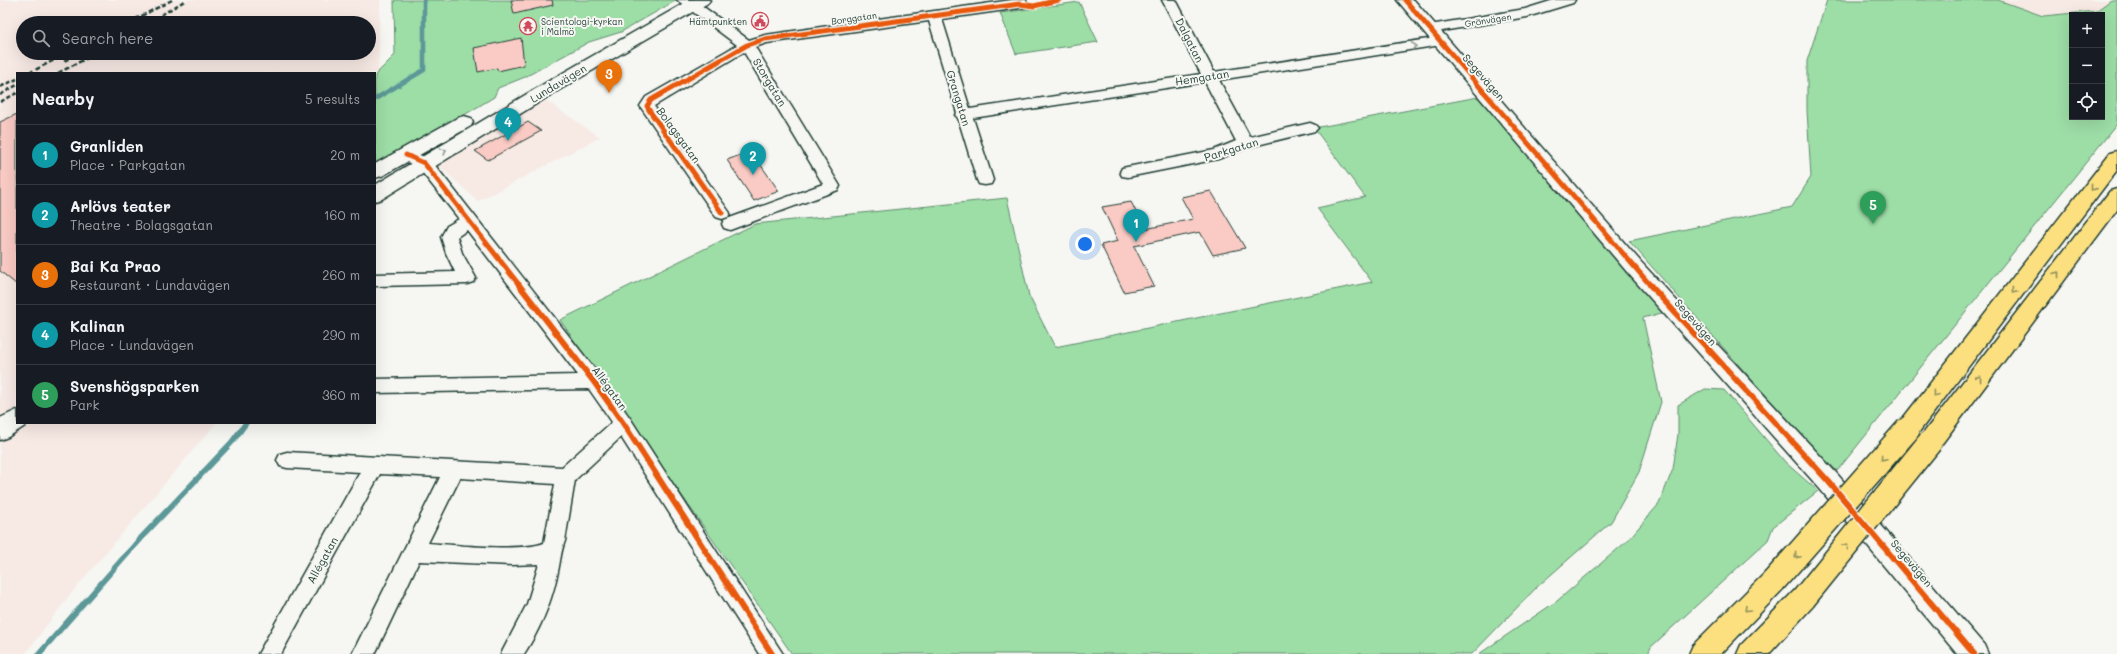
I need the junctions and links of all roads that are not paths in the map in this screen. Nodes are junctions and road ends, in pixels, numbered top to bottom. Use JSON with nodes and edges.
{"nodes":[{"id":1,"x":1169,"y":0,"type":"edge"},
{"id":2,"x":1405,"y":0,"type":"edge"},
{"id":3,"x":1568,"y":0,"type":"edge"},
{"id":4,"x":690,"y":1,"type":"edge"},
{"id":5,"x":1020,"y":2,"type":"edge"},
{"id":6,"x":934,"y":16,"type":"junction"},
{"id":7,"x":1435,"y":35,"type":"junction"},
{"id":8,"x":748,"y":45,"type":"junction"},
{"id":9,"x":1208,"y":76,"type":"junction"},
{"id":10,"x":963,"y":115,"type":"junction"},
{"id":11,"x":1310,"y":128,"type":"dead end"},
{"id":12,"x":1245,"y":143,"type":"junction"},
{"id":13,"x":406,"y":155,"type":"junction"},
{"id":14,"x":2117,"y":157,"type":"edge"},
{"id":15,"x":424,"y":163,"type":"junction"},
{"id":16,"x":376,"y":171,"type":"edge"},
{"id":17,"x":1128,"y":172,"type":"dead end"},
{"id":18,"x":985,"y":180,"type":"dead end"},
{"id":19,"x":832,"y":186,"type":"joint"},
{"id":20,"x":376,"y":193,"type":"edge"},
{"id":21,"x":2117,"y":196,"type":"edge"},
{"id":22,"x":469,"y":221,"type":"junction"},
{"id":23,"x":376,"y":280,"type":"edge"},
{"id":24,"x":594,"y":382,"type":"junction"},
{"id":25,"x":376,"y":386,"type":"edge"},
{"id":26,"x":16,"y":404,"type":"edge"},
{"id":27,"x":0,"y":413,"type":"edge"},
{"id":28,"x":16,"y":420,"type":"edge"},
{"id":29,"x":623,"y":423,"type":"junction"},
{"id":30,"x":0,"y":430,"type":"edge"},
{"id":31,"x":287,"y":460,"type":"dead end"},
{"id":32,"x":374,"y":466,"type":"junction"},
{"id":33,"x":453,"y":471,"type":"junction"},
{"id":34,"x":566,"y":476,"type":"junction"},
{"id":35,"x":551,"y":549,"type":"junction"},
{"id":36,"x":413,"y":552,"type":"junction"},
{"id":37,"x":269,"y":654,"type":"edge"},
{"id":38,"x":363,"y":654,"type":"edge"},
{"id":39,"x":512,"y":654,"type":"edge"},
{"id":40,"x":772,"y":654,"type":"edge"},
{"id":41,"x":1703,"y":654,"type":"edge"},
{"id":42,"x":1751,"y":654,"type":"edge"},
{"id":43,"x":1974,"y":654,"type":"edge"}],
"edges":[{"from":1,"to":9,"type":"street","name":"Dalgatan"},
{"from":2,"to":7,"type":"main road","name":"Segevägen"},
{"from":3,"to":7,"type":"street","name":"Grönvägen"},
{"from":4,"to":8,"type":"street","name":"Storgatan"},
{"from":4,"to":13,"type":"main road","name":"Lundavägen"},
{"from":15,"to":4,"type":"main road","name":"Lundavägen","one_way":true},
{"from":5,"to":6,"type":"street","name":"Borggatan"},
{"from":6,"to":8,"type":"street","name":"Borggatan"},
{"from":6,"to":10,"type":"street","name":"Grangatan"},
{"from":9,"to":7,"type":"street","name":"Hemgatan","one_way":true},
{"from":7,"to":43,"type":"main road","name":"Segevägen"},
{"from":8,"to":19,"type":"street","name":"Storgatan"},
{"from":8,"to":19,"type":"street","name":"Bolagsgatan"},
{"from":9,"to":10,"type":"street","name":"Hemgatan"},
{"from":9,"to":12,"type":"street","name":"Dalgatan"},
{"from":10,"to":18,"type":"street","name":"Grangatan"},
{"from":11,"to":12,"type":"street","name":"Parkgatan"},
{"from":12,"to":17,"type":"street","name":"Parkgatan"},
{"from":13,"to":15,"type":"street","name":"Allégatan"},
{"from":13,"to":16,"type":"main road","name":"Lundavägen"},
{"from":14,"to":41,"type":"highway","one_way":true,"bridge":true},
{"from":15,"to":20,"type":"main road","name":"Lundavägen"},
{"from":15,"to":22,"type":"street","name":"Allégatan"},
{"from":42,"to":21,"type":"highway","one_way":true,"bridge":true},
{"from":22,"to":23,"type":"street"},
{"from":22,"to":24,"type":"street","name":"Allégatan"},
{"from":24,"to":25,"type":"street","name":"Allégatan"},
{"from":24,"to":29,"type":"street","name":"Allégatan"},
{"from":26,"to":27,"type":"main road"},
{"from":28,"to":30,"type":"main road"},
{"from":29,"to":34,"type":"street","name":"Allégatan"},
{"from":29,"to":40,"type":"street","name":"Allégatan"},
{"from":31,"to":32,"type":"street"},
{"from":32,"to":33,"type":"street"},
{"from":32,"to":37,"type":"street","name":"Allégatan"},
{"from":33,"to":34,"type":"street"},
{"from":33,"to":36,"type":"street"},
{"from":34,"to":35,"type":"street"},
{"from":35,"to":36,"type":"street"},
{"from":35,"to":39,"type":"street"},
{"from":36,"to":38,"type":"street"}]}
